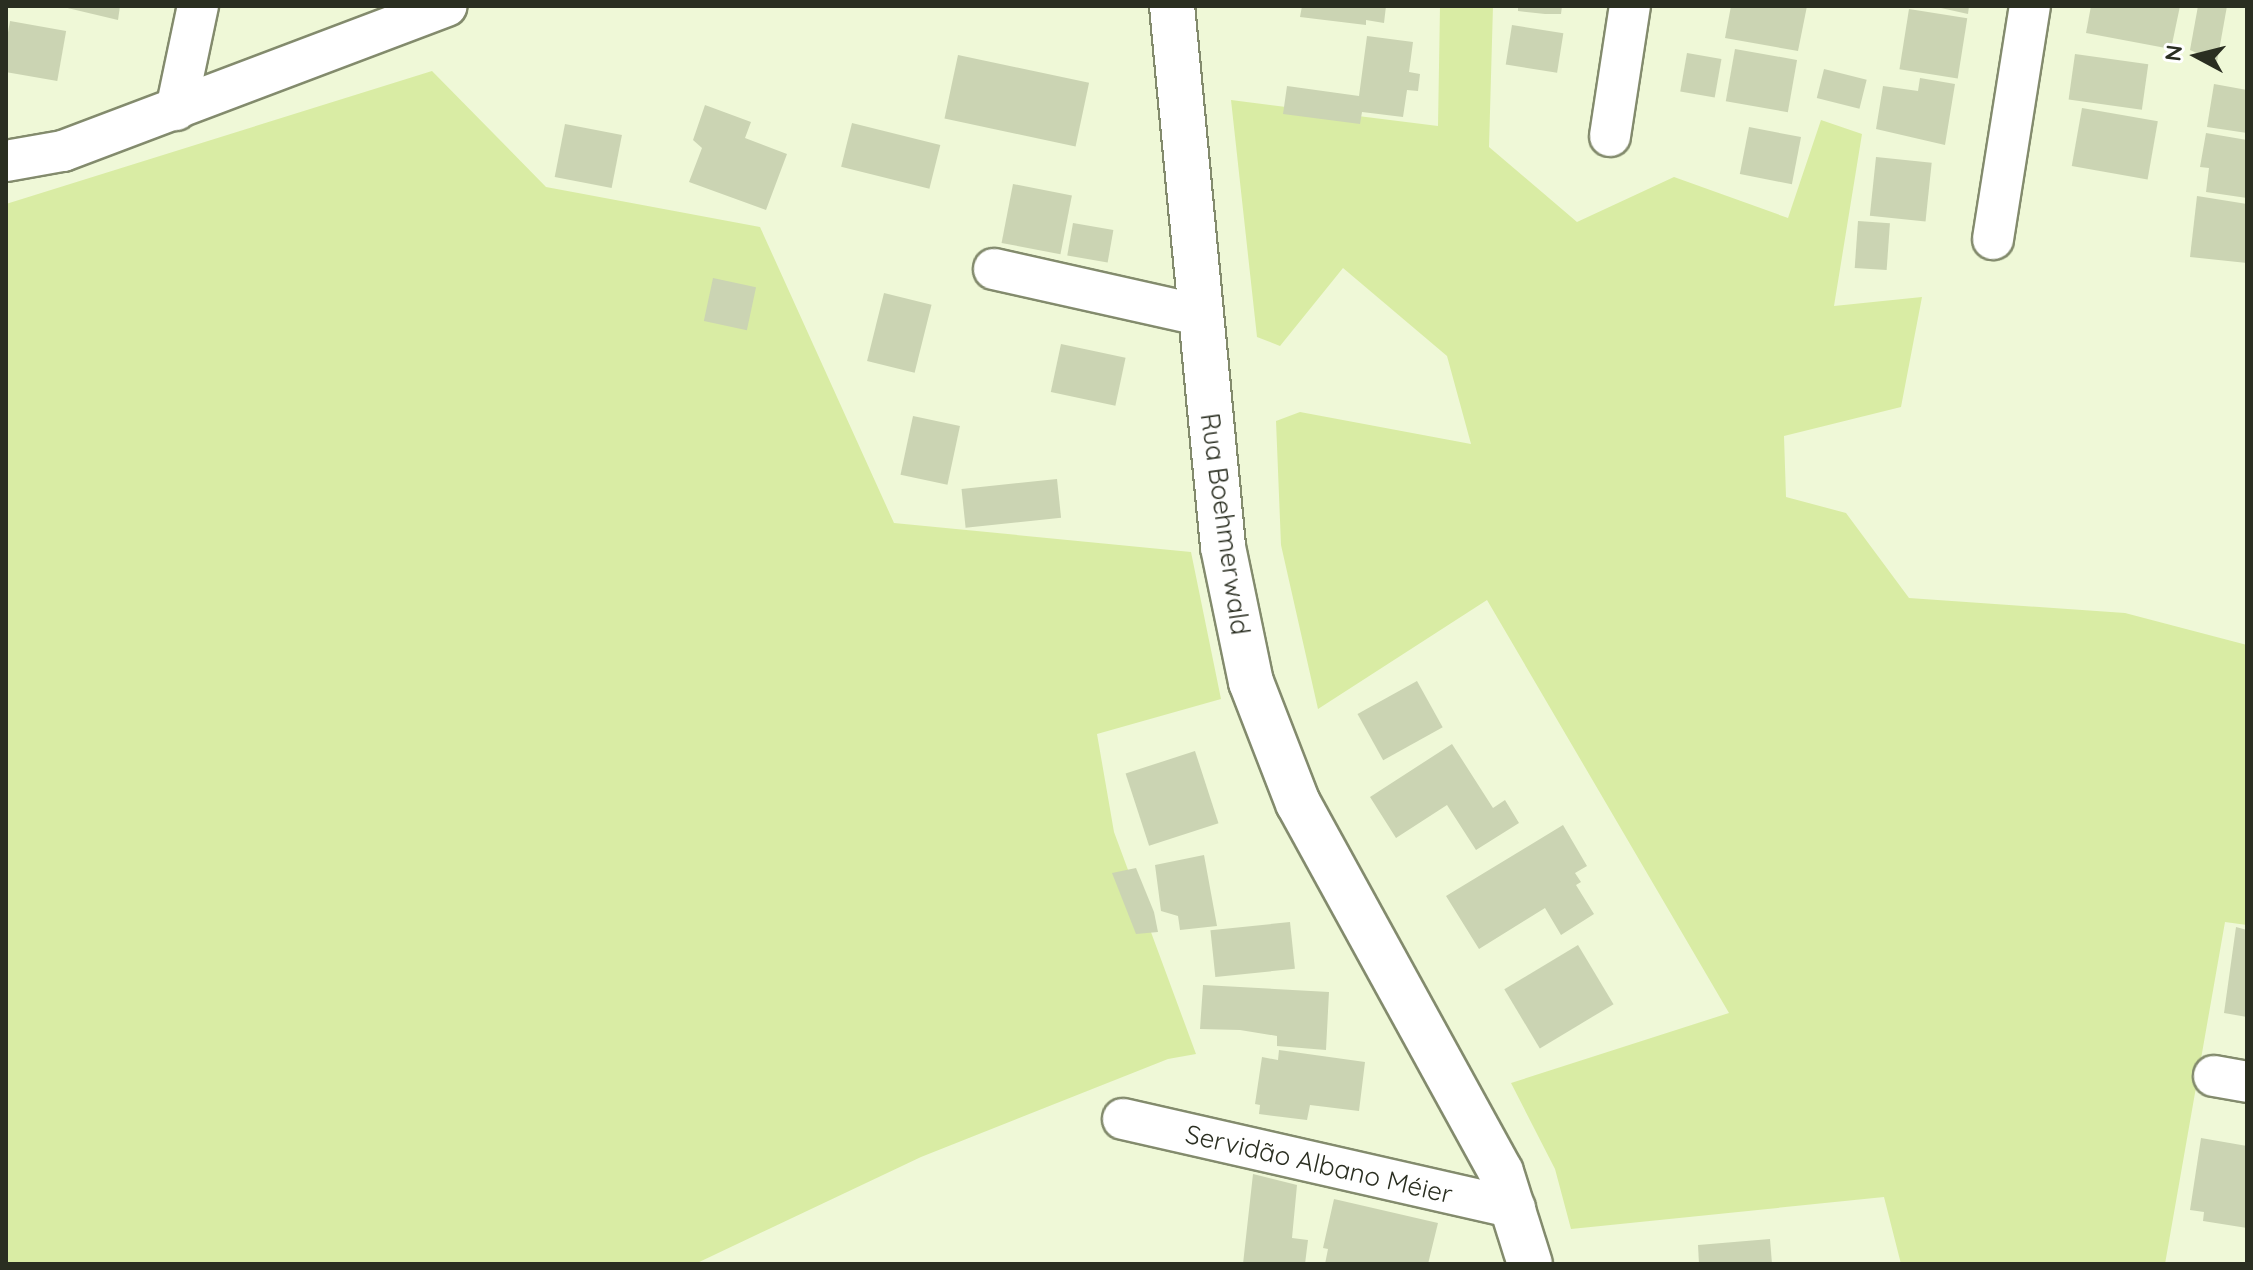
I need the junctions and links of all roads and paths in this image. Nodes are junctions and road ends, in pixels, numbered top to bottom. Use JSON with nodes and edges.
{"nodes":[{"id":1,"x":198,"y":6,"type":"edge"},
{"id":2,"x":446,"y":6,"type":"edge"},
{"id":3,"x":1172,"y":6,"type":"edge"},
{"id":4,"x":1630,"y":6,"type":"edge"},
{"id":5,"x":2030,"y":6,"type":"edge"},
{"id":6,"x":176,"y":110,"type":"junction"},
{"id":7,"x":1610,"y":136,"type":"dead end"},
{"id":8,"x":6,"y":161,"type":"edge"},
{"id":9,"x":1993,"y":239,"type":"dead end"},
{"id":10,"x":994,"y":269,"type":"dead end"},
{"id":11,"x":1199,"y":315,"type":"junction"},
{"id":12,"x":1123,"y":1119,"type":"dead end"},
{"id":13,"x":1515,"y":1208,"type":"junction"},
{"id":14,"x":1530,"y":1264,"type":"edge"}],
"edges":[{"from":1,"to":6,"type":"street"},
{"from":2,"to":6,"type":"street"},
{"from":3,"to":11,"type":"main road","name":"Rua Boehmerwald"},
{"from":4,"to":7,"type":"street"},
{"from":5,"to":9,"type":"street"},
{"from":6,"to":8,"type":"street"},
{"from":10,"to":11,"type":"street"},
{"from":11,"to":13,"type":"main road","name":"Rua Boehmerwald"},
{"from":12,"to":13,"type":"street","name":"Servidão Albano Méier"},
{"from":13,"to":14,"type":"main road","name":"Rua Boehmerwald"}]}
